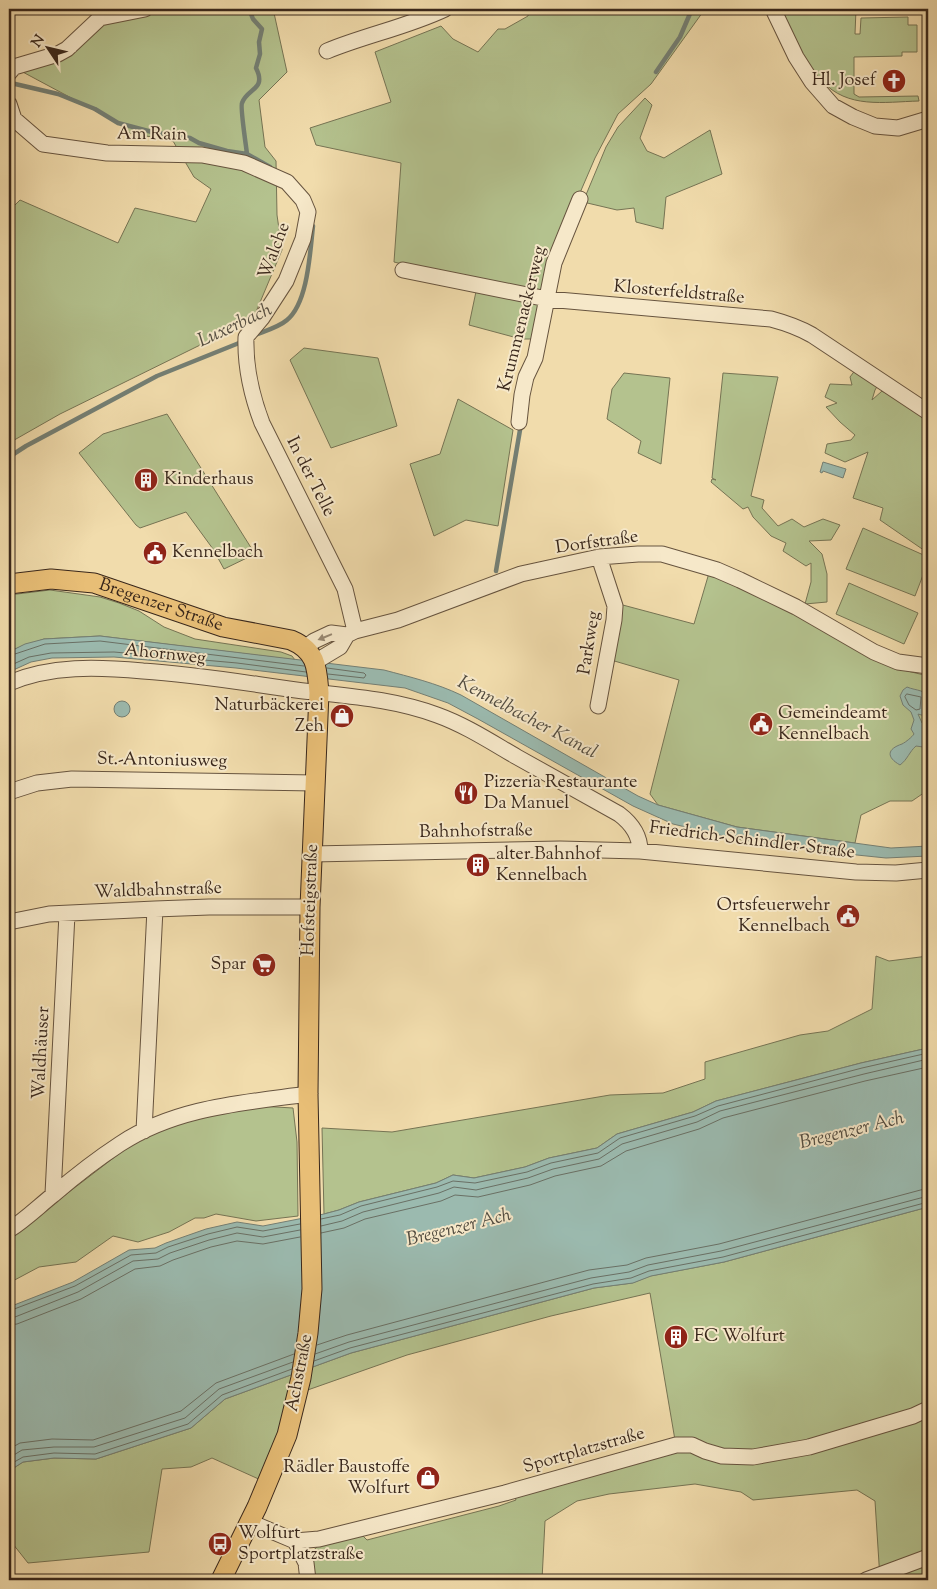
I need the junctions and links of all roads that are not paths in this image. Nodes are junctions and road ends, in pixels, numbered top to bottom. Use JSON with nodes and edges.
{"nodes":[{"id":1,"x":145,"y":9,"type":"edge"},
{"id":2,"x":445,"y":9,"type":"edge"},
{"id":3,"x":773,"y":9,"type":"edge"},
{"id":4,"x":327,"y":51,"type":"dead end"},
{"id":5,"x":9,"y":73,"type":"edge"},
{"id":6,"x":9,"y":104,"type":"edge"},
{"id":7,"x":928,"y":119,"type":"edge"},
{"id":8,"x":580,"y":199,"type":"dead end"},
{"id":9,"x":303,"y":200,"type":"joint"},
{"id":10,"x":403,"y":270,"type":"dead end"},
{"id":11,"x":547,"y":299,"type":"junction"},
{"id":12,"x":246,"y":343,"type":"joint"},
{"id":13,"x":928,"y":412,"type":"edge"},
{"id":14,"x":519,"y":422,"type":"dead end"},
{"id":15,"x":599,"y":557,"type":"junction"},
{"id":16,"x":9,"y":584,"type":"edge"},
{"id":17,"x":351,"y":633,"type":"junction"},
{"id":18,"x":310,"y":654,"type":"junction"},
{"id":19,"x":928,"y":666,"type":"edge"},
{"id":20,"x":9,"y":683,"type":"edge"},
{"id":21,"x":319,"y":693,"type":"junction"},
{"id":22,"x":598,"y":706,"type":"dead end"},
{"id":23,"x":315,"y":783,"type":"junction"},
{"id":24,"x":9,"y":792,"type":"edge"},
{"id":25,"x":640,"y":851,"type":"junction"},
{"id":26,"x":312,"y":854,"type":"junction"},
{"id":27,"x":928,"y":870,"type":"edge"},
{"id":28,"x":310,"y":907,"type":"junction"},
{"id":29,"x":154,"y":909,"type":"junction"},
{"id":30,"x":67,"y":914,"type":"junction"},
{"id":31,"x":9,"y":922,"type":"edge"},
{"id":32,"x":308,"y":1094,"type":"junction"},
{"id":33,"x":144,"y":1131,"type":"junction"},
{"id":34,"x":309,"y":1152,"type":"joint"},
{"id":35,"x":53,"y":1194,"type":"junction"},
{"id":36,"x":9,"y":1230,"type":"edge"},
{"id":37,"x":928,"y":1408,"type":"edge"},
{"id":38,"x":250,"y":1522,"type":"junction"},
{"id":39,"x":295,"y":1540,"type":"junction"},
{"id":40,"x":928,"y":1557,"type":"edge"},
{"id":41,"x":221,"y":1580,"type":"edge"},
{"id":42,"x":308,"y":1580,"type":"edge"},
{"id":43,"x":866,"y":1580,"type":"edge"}],
"edges":[{"from":1,"to":5,"type":"street"},
{"from":2,"to":4,"type":"street"},
{"from":3,"to":7,"type":"street"},
{"from":6,"to":9,"type":"street","name":"Am Rain"},
{"from":8,"to":11,"type":"street","name":"Krummenackerweg"},
{"from":9,"to":12,"type":"street","name":"Walche"},
{"from":10,"to":11,"type":"street","name":"Klosterfeldstraße"},
{"from":11,"to":13,"type":"street","name":"Klosterfeldstraße"},
{"from":11,"to":14,"type":"street","name":"Krummenackerweg"},
{"from":12,"to":17,"type":"street","name":"In der Telle"},
{"from":15,"to":17,"type":"street","name":"Dorfstraße"},
{"from":15,"to":19,"type":"street","name":"Dorfstraße"},
{"from":15,"to":22,"type":"street","name":"Parkweg"},
{"from":16,"to":18,"type":"main road","name":"Bregenzer Straße"},
{"from":17,"to":18,"type":"street"},
{"from":18,"to":21,"type":"main road","name":"Hofsteigstraße"},
{"from":20,"to":21,"type":"street","name":"Ahornweg"},
{"from":21,"to":23,"type":"main road","name":"Hofsteigstraße"},
{"from":21,"to":25,"type":"street","name":"Friedrich-Schindler-Straße"},
{"from":23,"to":24,"type":"street","name":"St.-Antoniusweg"},
{"from":23,"to":26,"type":"main road","name":"Hofsteigstraße"},
{"from":25,"to":26,"type":"street","name":"Bahnhofstraße"},
{"from":25,"to":27,"type":"street","name":"Friedrich-Schindler-Straße"},
{"from":26,"to":28,"type":"main road","name":"Hofsteigstraße"},
{"from":28,"to":29,"type":"street","name":"Waldbahnstraße"},
{"from":28,"to":32,"type":"main road","name":"Hofsteigstraße"},
{"from":29,"to":30,"type":"street","name":"Waldbahnstraße"},
{"from":29,"to":33,"type":"street"},
{"from":30,"to":31,"type":"street","name":"Waldbahnstraße"},
{"from":30,"to":35,"type":"street","name":"Waldhäuser"},
{"from":32,"to":33,"type":"street"},
{"from":32,"to":34,"type":"main road","name":"Hofsteigstraße"},
{"from":33,"to":35,"type":"street"},
{"from":34,"to":38,"type":"main road","name":"Achstraße"},
{"from":35,"to":36,"type":"street"},
{"from":37,"to":39,"type":"street","name":"Sportplatzstraße"},
{"from":38,"to":39,"type":"street","name":"Sportplatzstraße"},
{"from":38,"to":41,"type":"main road","name":"Achstraße"},
{"from":39,"to":42,"type":"street"},
{"from":40,"to":43,"type":"street"}]}
